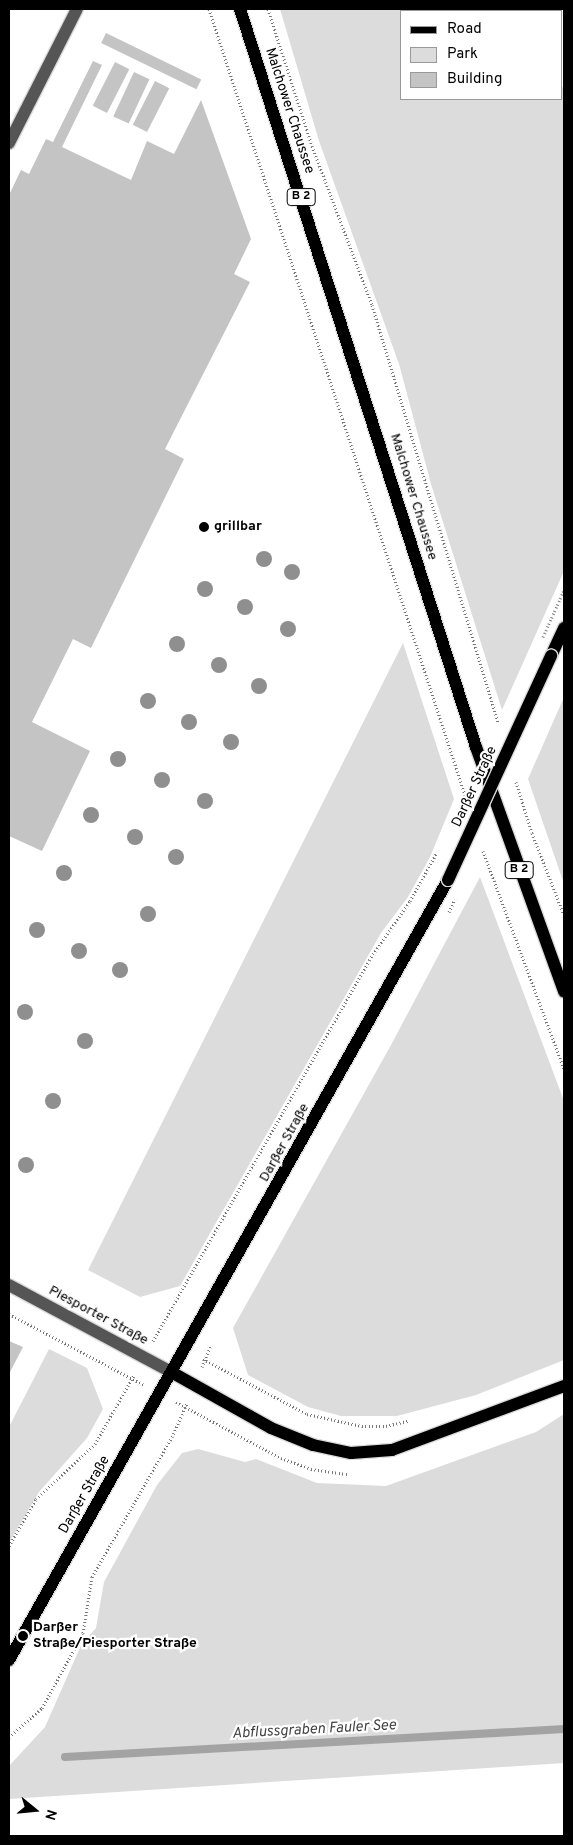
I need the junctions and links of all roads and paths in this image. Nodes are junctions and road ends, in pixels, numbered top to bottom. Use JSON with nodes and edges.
{"nodes":[{"id":1,"x":78,"y":9,"type":"edge"},
{"id":2,"x":209,"y":9,"type":"edge"},
{"id":3,"x":240,"y":9,"type":"edge"},
{"id":4,"x":268,"y":9,"type":"edge"},
{"id":5,"x":9,"y":143,"type":"edge"},
{"id":6,"x":564,"y":628,"type":"edge"},
{"id":7,"x":500,"y":728,"type":"dead end"},
{"id":8,"x":514,"y":776,"type":"dead end"},
{"id":9,"x":466,"y":798,"type":"dead end"},
{"id":10,"x":481,"y":845,"type":"dead end"},
{"id":11,"x":410,"y":901,"type":"dead end"},
{"id":12,"x":564,"y":915,"type":"edge"},
{"id":13,"x":564,"y":992,"type":"edge"},
{"id":14,"x":564,"y":1070,"type":"edge"},
{"id":15,"x":9,"y":1285,"type":"edge"},
{"id":16,"x":9,"y":1314,"type":"edge"},
{"id":17,"x":144,"y":1357,"type":"junction"},
{"id":18,"x":102,"y":1362,"type":"dead end"},
{"id":19,"x":173,"y":1373,"type":"junction"},
{"id":20,"x":233,"y":1374,"type":"dead end"},
{"id":21,"x":564,"y":1386,"type":"edge"},
{"id":22,"x":416,"y":1419,"type":"dead end"},
{"id":23,"x":172,"y":1437,"type":"dead end"},
{"id":24,"x":9,"y":1546,"type":"edge"},
{"id":25,"x":9,"y":1660,"type":"edge"},
{"id":26,"x":9,"y":1737,"type":"edge"}],
"edges":[{"from":1,"to":5,"type":"street"},
{"from":2,"to":9,"type":"path"},
{"from":3,"to":13,"type":"main road","name":"Malchower Chaussee","number":"B 2"},
{"from":4,"to":7,"type":"path"},
{"from":6,"to":19,"type":"main road","name":"Darßer Straße","bridge":true},
{"from":8,"to":12,"type":"path"},
{"from":10,"to":14,"type":"path"},
{"from":11,"to":17,"type":"path"},
{"from":15,"to":17,"type":"street","name":"Piesporter Straße"},
{"from":16,"to":18,"type":"path"},
{"from":17,"to":19,"type":"street","name":"Piesporter Straße"},
{"from":17,"to":24,"type":"path"},
{"from":19,"to":21,"type":"main road"},
{"from":19,"to":25,"type":"main road","name":"Darßer Straße"},
{"from":20,"to":22,"type":"path"},
{"from":23,"to":26,"type":"path"}]}
